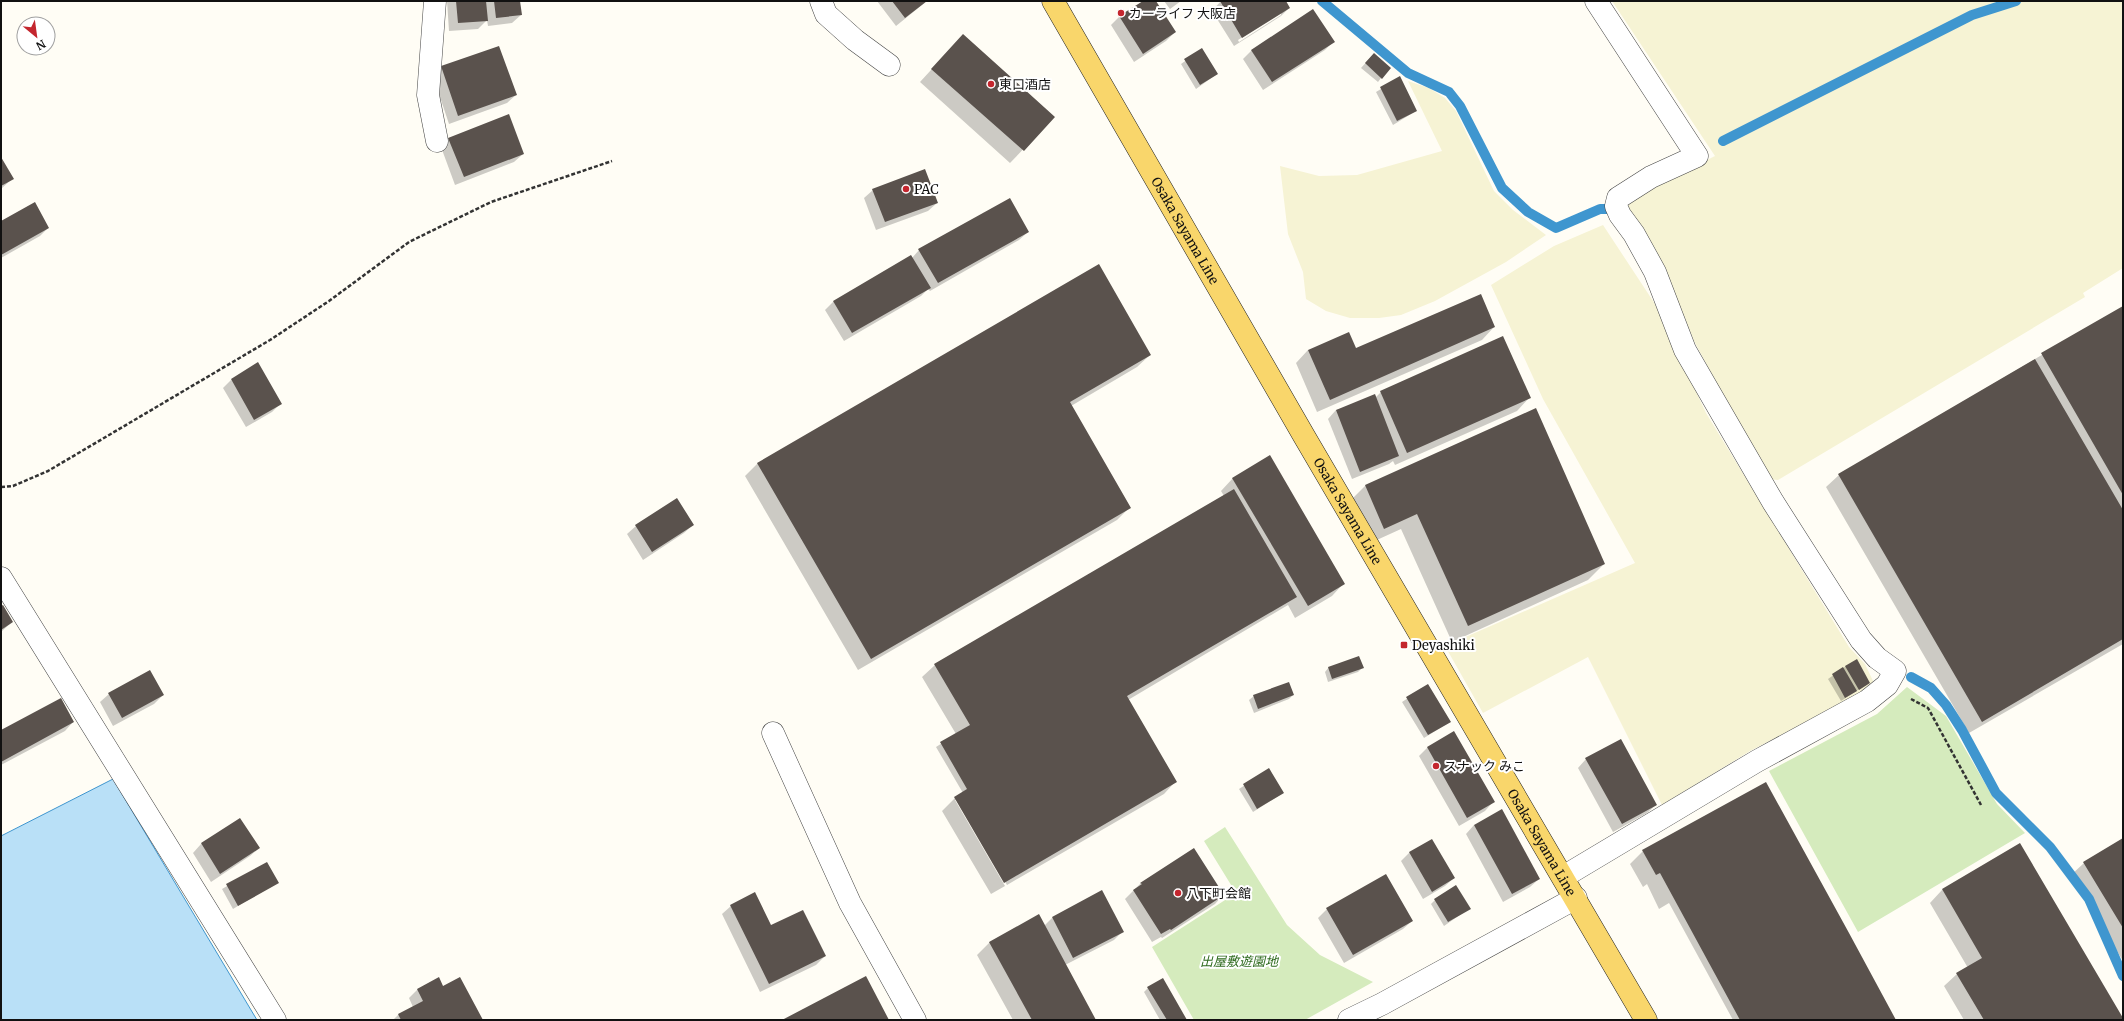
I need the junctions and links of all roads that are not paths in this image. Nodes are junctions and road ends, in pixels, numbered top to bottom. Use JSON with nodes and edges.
{"nodes":[{"id":1,"x":435,"y":1,"type":"edge"},
{"id":2,"x":821,"y":1,"type":"edge"},
{"id":3,"x":1053,"y":1,"type":"edge"},
{"id":4,"x":1596,"y":1,"type":"edge"},
{"id":5,"x":889,"y":65,"type":"dead end"},
{"id":6,"x":437,"y":141,"type":"dead end"},
{"id":7,"x":1,"y":578,"type":"edge"},
{"id":8,"x":774,"y":733,"type":"dead end"},
{"id":9,"x":1563,"y":876,"type":"junction"},
{"id":10,"x":1576,"y":898,"type":"junction"},
{"id":11,"x":275,"y":1020,"type":"edge"},
{"id":12,"x":915,"y":1020,"type":"edge"},
{"id":13,"x":1349,"y":1020,"type":"edge"},
{"id":14,"x":1646,"y":1020,"type":"edge"}],
"edges":[{"from":1,"to":6,"type":"street"},
{"from":2,"to":5,"type":"street"},
{"from":3,"to":9,"type":"main road","name":"Osaka Sayama Line"},
{"from":4,"to":9,"type":"street"},
{"from":7,"to":11,"type":"street"},
{"from":8,"to":12,"type":"street"},
{"from":9,"to":10,"type":"main road","name":"Osaka Sayama Line"},
{"from":10,"to":13,"type":"street"},
{"from":10,"to":14,"type":"main road","name":"Osaka Sayama Line"}]}
